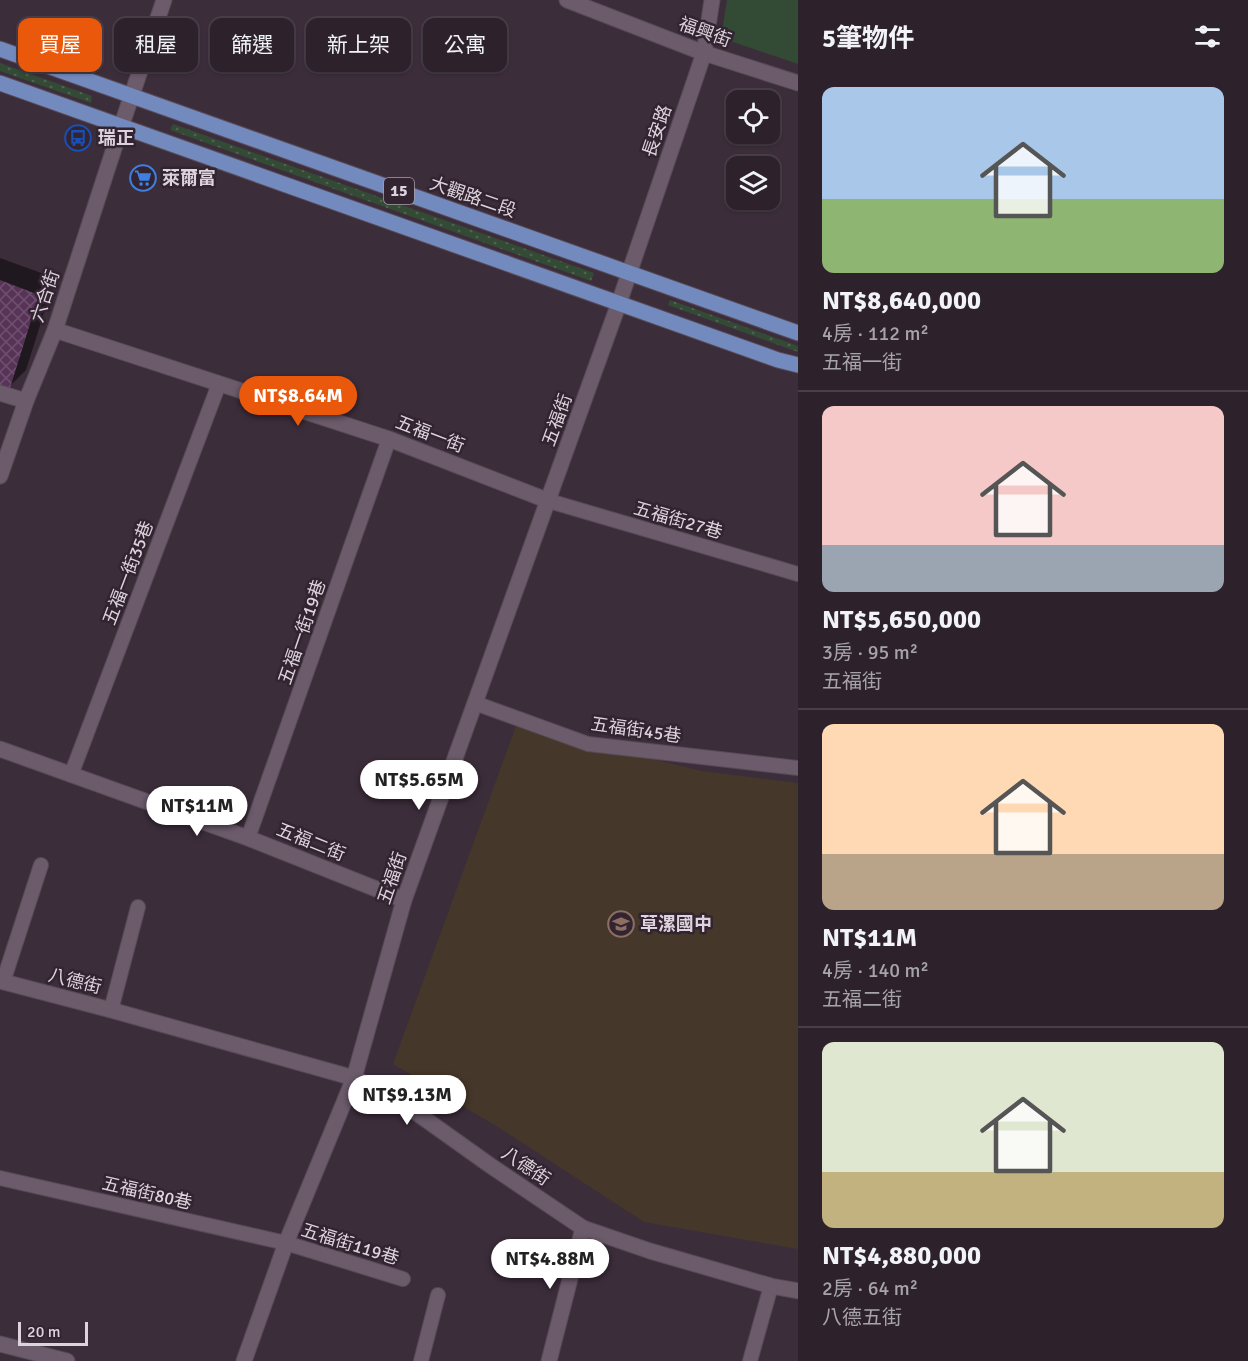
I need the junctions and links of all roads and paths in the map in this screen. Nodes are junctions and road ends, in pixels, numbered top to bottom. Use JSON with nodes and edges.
{"nodes":[{"id":1,"x":164,"y":0,"type":"edge"},
{"id":2,"x":567,"y":0,"type":"edge"},
{"id":3,"x":712,"y":0,"type":"edge"},
{"id":4,"x":0,"y":49,"type":"edge"},
{"id":5,"x":704,"y":53,"type":"junction"},
{"id":6,"x":0,"y":83,"type":"edge"},
{"id":7,"x":798,"y":83,"type":"edge"},
{"id":8,"x":130,"y":97,"type":"junction"},
{"id":9,"x":121,"y":127,"type":"junction"},
{"id":10,"x":630,"y":272,"type":"junction"},
{"id":11,"x":619,"y":303,"type":"junction"},
{"id":12,"x":55,"y":330,"type":"junction"},
{"id":13,"x":798,"y":333,"type":"edge"},
{"id":14,"x":798,"y":365,"type":"edge"},
{"id":15,"x":219,"y":384,"type":"junction"},
{"id":16,"x":0,"y":393,"type":"edge"},
{"id":17,"x":26,"y":401,"type":"junction"},
{"id":18,"x":389,"y":439,"type":"junction"},
{"id":19,"x":0,"y":476,"type":"edge"},
{"id":20,"x":549,"y":501,"type":"junction"},
{"id":21,"x":798,"y":574,"type":"edge"},
{"id":22,"x":476,"y":703,"type":"junction"},
{"id":23,"x":0,"y":749,"type":"edge"},
{"id":24,"x":798,"y":768,"type":"edge"},
{"id":25,"x":71,"y":775,"type":"junction"},
{"id":26,"x":248,"y":838,"type":"junction"},
{"id":27,"x":42,"y":865,"type":"dead end"},
{"id":28,"x":404,"y":900,"type":"junction"},
{"id":29,"x":138,"y":907,"type":"dead end"},
{"id":30,"x":1,"y":985,"type":"edge"},
{"id":31,"x":111,"y":1010,"type":"junction"},
{"id":32,"x":354,"y":1078,"type":"junction"},
{"id":33,"x":0,"y":1178,"type":"edge"},
{"id":34,"x":583,"y":1228,"type":"junction"},
{"id":35,"x":286,"y":1243,"type":"junction"},
{"id":36,"x":403,"y":1279,"type":"dead end"},
{"id":37,"x":771,"y":1286,"type":"junction"},
{"id":38,"x":798,"y":1291,"type":"edge"},
{"id":39,"x":438,"y":1295,"type":"dead end"},
{"id":40,"x":0,"y":1344,"type":"edge"},
{"id":41,"x":68,"y":1361,"type":"edge"},
{"id":42,"x":244,"y":1361,"type":"edge"},
{"id":43,"x":421,"y":1361,"type":"edge"},
{"id":44,"x":549,"y":1361,"type":"edge"},
{"id":45,"x":750,"y":1361,"type":"edge"}],
"edges":[{"from":1,"to":8,"type":"street","name":"六合街"},
{"from":2,"to":5,"type":"street","name":"福興街"},
{"from":3,"to":5,"type":"street","name":"長安路"},
{"from":4,"to":8,"type":"main road","name":"大觀路二段","number":"15"},
{"from":5,"to":7,"type":"street","name":"福興街"},
{"from":5,"to":10,"type":"street","name":"長安路"},
{"from":6,"to":9,"type":"main road","number":"15"},
{"from":8,"to":9,"type":"street","name":"六合街"},
{"from":8,"to":10,"type":"main road","name":"大觀路二段","number":"15"},
{"from":9,"to":11,"type":"main road","number":"15"},
{"from":9,"to":12,"type":"street","name":"六合街"},
{"from":10,"to":11,"type":"street","name":"五福街"},
{"from":10,"to":13,"type":"main road","name":"大觀路二段","number":"15"},
{"from":11,"to":14,"type":"main road","number":"15"},
{"from":11,"to":20,"type":"street","name":"五福街"},
{"from":12,"to":15,"type":"street","name":"五福一街"},
{"from":12,"to":17,"type":"street","name":"六合街"},
{"from":15,"to":18,"type":"street","name":"五福一街"},
{"from":15,"to":25,"type":"lane","name":"五福一街35巷"},
{"from":16,"to":17,"type":"street"},
{"from":17,"to":19,"type":"street","name":"六合街"},
{"from":18,"to":20,"type":"street","name":"五福一街"},
{"from":18,"to":26,"type":"lane","name":"五福一街19巷"},
{"from":20,"to":21,"type":"lane","name":"五福街27巷"},
{"from":20,"to":22,"type":"street","name":"五福街"},
{"from":22,"to":24,"type":"lane","name":"五福街45巷"},
{"from":22,"to":28,"type":"street","name":"五福街"},
{"from":23,"to":25,"type":"street","name":"五福二街"},
{"from":25,"to":26,"type":"street","name":"五福二街"},
{"from":26,"to":28,"type":"street","name":"五福二街"},
{"from":27,"to":30,"type":"lane"},
{"from":28,"to":32,"type":"street","name":"五福街"},
{"from":29,"to":31,"type":"lane"},
{"from":30,"to":31,"type":"street","name":"八德街"},
{"from":31,"to":32,"type":"street","name":"八德街"},
{"from":32,"to":34,"type":"street","name":"八德街"},
{"from":32,"to":35,"type":"street","name":"五福街"},
{"from":33,"to":35,"type":"lane","name":"五福街80巷"},
{"from":34,"to":37,"type":"street","name":"八德街"},
{"from":34,"to":44,"type":"street"},
{"from":35,"to":36,"type":"lane","name":"五福街119巷"},
{"from":35,"to":42,"type":"street","name":"五福街"},
{"from":37,"to":38,"type":"street","name":"八德街"},
{"from":37,"to":45,"type":"lane"},
{"from":39,"to":43,"type":"lane"},
{"from":40,"to":41,"type":"street"}]}
